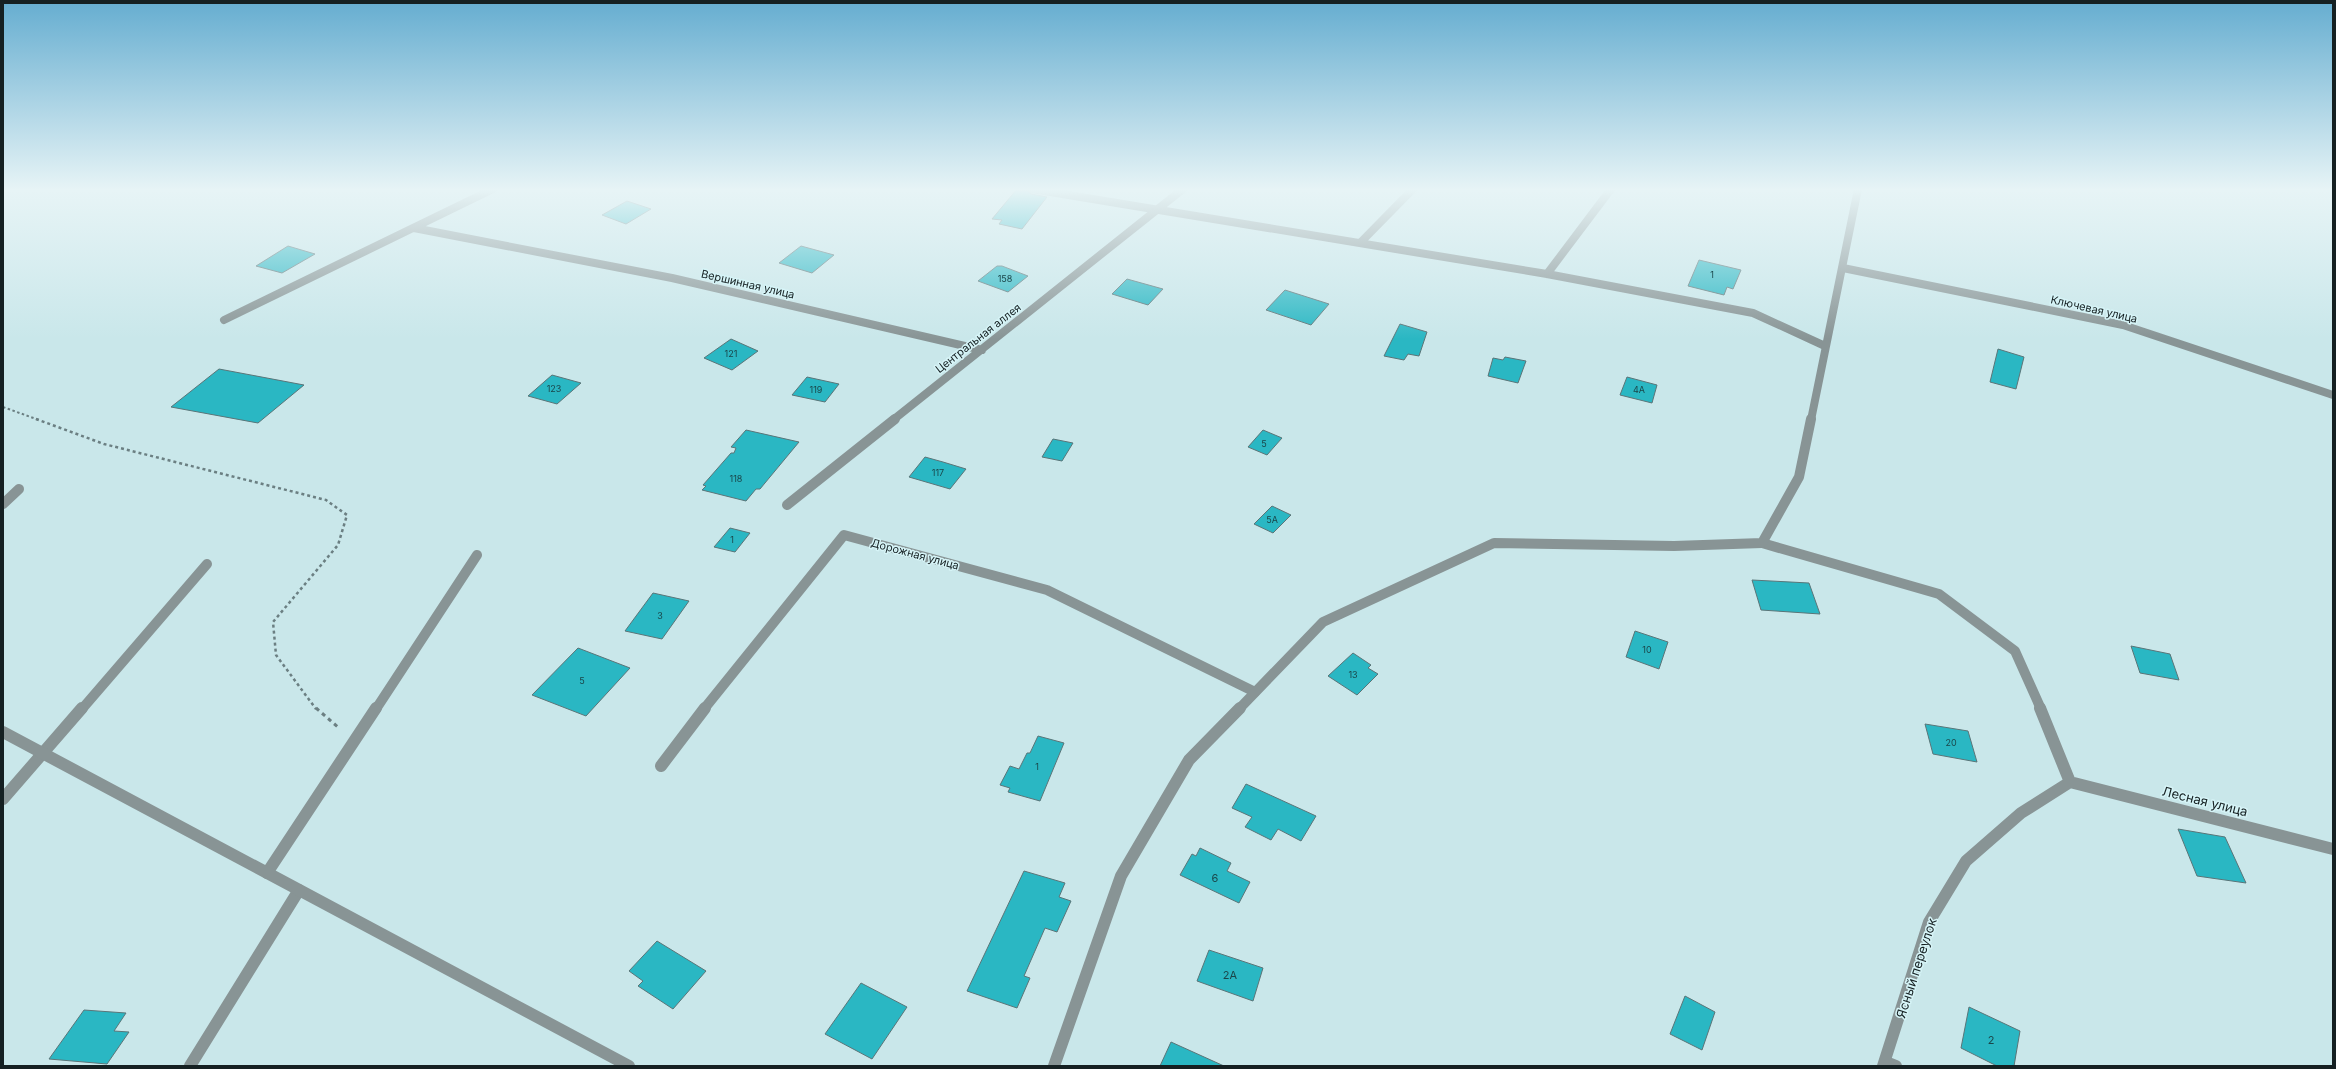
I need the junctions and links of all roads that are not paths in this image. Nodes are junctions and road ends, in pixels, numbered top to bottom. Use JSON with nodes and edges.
{"nodes":[{"id":1,"x":392,"y":239,"type":"edge"},
{"id":2,"x":470,"y":239,"type":"edge"},
{"id":3,"x":1121,"y":239,"type":"edge"},
{"id":4,"x":1336,"y":239,"type":"edge"},
{"id":5,"x":1364,"y":239,"type":"edge"},
{"id":6,"x":1573,"y":239,"type":"edge"},
{"id":7,"x":1849,"y":239,"type":"edge"},
{"id":8,"x":1360,"y":243,"type":"junction"},
{"id":9,"x":1843,"y":268,"type":"junction"},
{"id":10,"x":1546,"y":274,"type":"junction"},
{"id":11,"x":224,"y":320,"type":"dead end"},
{"id":12,"x":1825,"y":346,"type":"junction"},
{"id":13,"x":982,"y":350,"type":"junction"},
{"id":14,"x":2333,"y":395,"type":"edge"},
{"id":15,"x":19,"y":489,"type":"dead end"},
{"id":16,"x":3,"y":504,"type":"edge"},
{"id":17,"x":787,"y":505,"type":"dead end"},
{"id":18,"x":1762,"y":543,"type":"junction"},
{"id":19,"x":477,"y":556,"type":"dead end"},
{"id":20,"x":207,"y":564,"type":"dead end"},
{"id":21,"x":1254,"y":692,"type":"junction"},
{"id":22,"x":3,"y":732,"type":"edge"},
{"id":23,"x":43,"y":753,"type":"junction"},
{"id":24,"x":661,"y":766,"type":"dead end"},
{"id":25,"x":2070,"y":782,"type":"junction"},
{"id":26,"x":3,"y":799,"type":"edge"},
{"id":27,"x":2333,"y":849,"type":"edge"},
{"id":28,"x":267,"y":873,"type":"junction"},
{"id":29,"x":299,"y":890,"type":"junction"},
{"id":30,"x":1888,"y":1065,"type":"edge"},
{"id":31,"x":190,"y":1066,"type":"edge"},
{"id":32,"x":629,"y":1066,"type":"edge"},
{"id":33,"x":1054,"y":1066,"type":"edge"}],
"edges":[{"from":1,"to":11,"type":"street"},
{"from":2,"to":13,"type":"street","name":"Вершинная улица"},
{"from":3,"to":13,"type":"street","name":"Центральная аллея"},
{"from":4,"to":8,"type":"street"},
{"from":5,"to":8,"type":"street"},
{"from":6,"to":10,"type":"street"},
{"from":7,"to":9,"type":"street"},
{"from":8,"to":10,"type":"street"},
{"from":9,"to":12,"type":"street"},
{"from":9,"to":14,"type":"street","name":"Ключевая улица"},
{"from":10,"to":12,"type":"street"},
{"from":12,"to":18,"type":"street"},
{"from":13,"to":17,"type":"street","name":"Центральная аллея"},
{"from":15,"to":16,"type":"street"},
{"from":18,"to":21,"type":"street"},
{"from":18,"to":25,"type":"street"},
{"from":19,"to":28,"type":"street"},
{"from":20,"to":23,"type":"street"},
{"from":21,"to":24,"type":"street","name":"Дорожная улица"},
{"from":21,"to":33,"type":"street"},
{"from":22,"to":23,"type":"street"},
{"from":23,"to":26,"type":"street"},
{"from":23,"to":28,"type":"street"},
{"from":25,"to":27,"type":"street","name":"Лесная улица"},
{"from":25,"to":30,"type":"street","name":"Ясный переулок"},
{"from":28,"to":29,"type":"street"},
{"from":29,"to":31,"type":"street"},
{"from":29,"to":32,"type":"street"}]}
